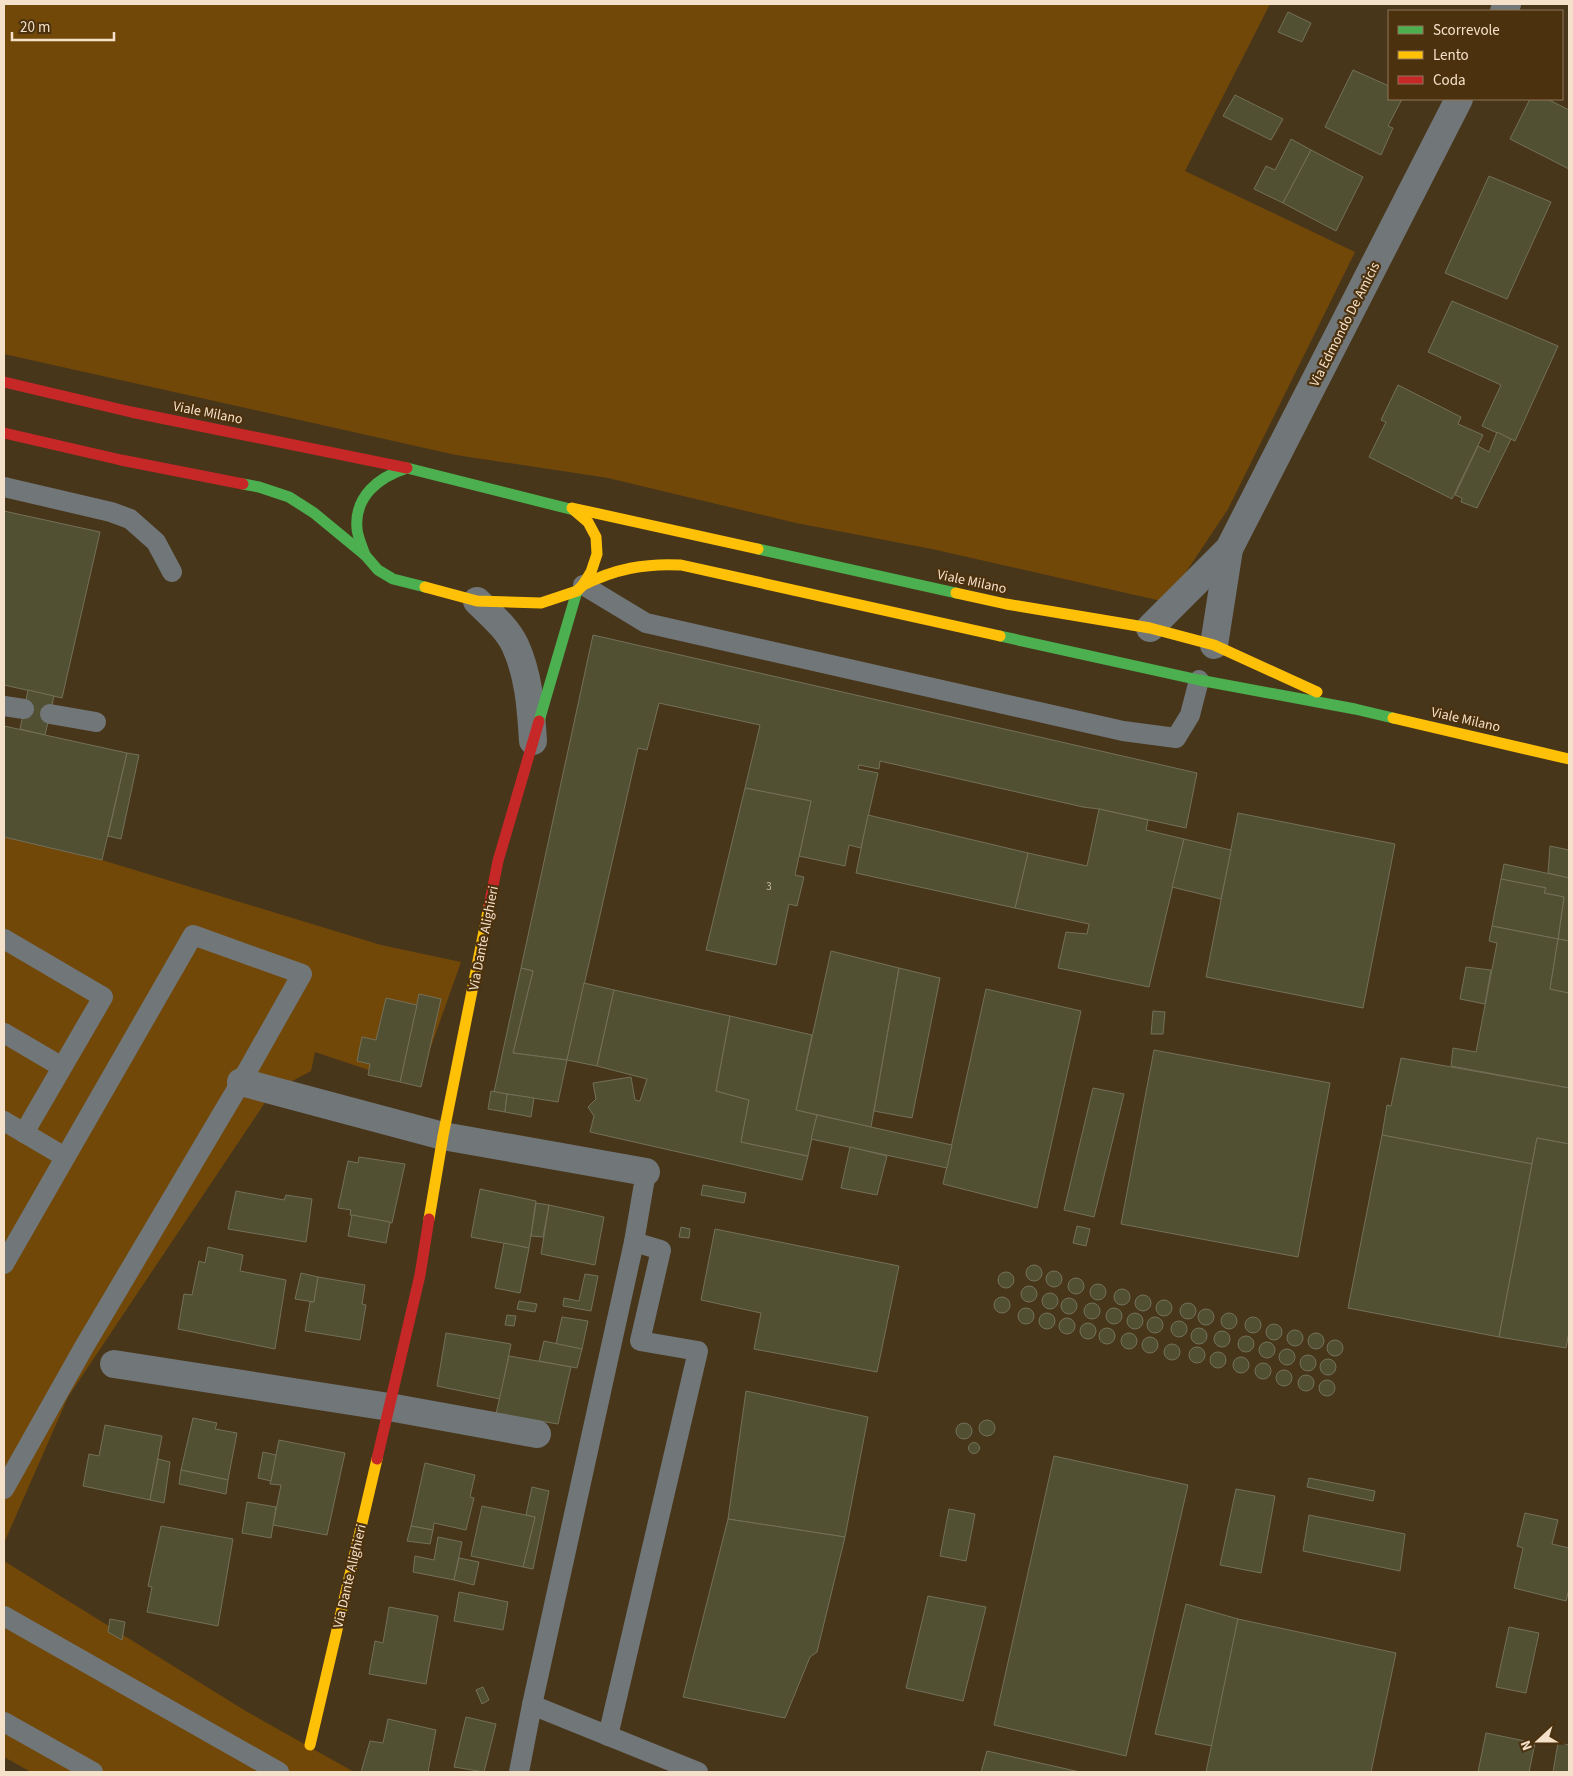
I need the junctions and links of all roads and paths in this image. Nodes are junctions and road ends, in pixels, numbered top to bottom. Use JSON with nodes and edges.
{"nodes":[{"id":1,"x":1458,"y":100,"type":"edge"},
{"id":2,"x":4,"y":382,"type":"edge"},
{"id":3,"x":4,"y":433,"type":"edge"},
{"id":4,"x":407,"y":468,"type":"junction"},
{"id":5,"x":4,"y":487,"type":"edge"},
{"id":6,"x":572,"y":508,"type":"junction"},
{"id":7,"x":1228,"y":549,"type":"junction"},
{"id":8,"x":365,"y":555,"type":"junction"},
{"id":9,"x":172,"y":572,"type":"dead end"},
{"id":10,"x":580,"y":588,"type":"junction"},
{"id":11,"x":477,"y":601,"type":"junction"},
{"id":12,"x":1150,"y":628,"type":"junction"},
{"id":13,"x":1214,"y":645,"type":"junction"},
{"id":14,"x":1200,"y":680,"type":"junction"},
{"id":15,"x":4,"y":706,"type":"edge"},
{"id":16,"x":1355,"y":709,"type":"junction"},
{"id":17,"x":24,"y":710,"type":"dead end"},
{"id":18,"x":50,"y":714,"type":"dead end"},
{"id":19,"x":96,"y":722,"type":"dead end"},
{"id":20,"x":533,"y":744,"type":"junction"},
{"id":21,"x":1569,"y":759,"type":"edge"},
{"id":22,"x":4,"y":939,"type":"edge"},
{"id":23,"x":4,"y":1033,"type":"edge"},
{"id":24,"x":62,"y":1067,"type":"junction"},
{"id":25,"x":241,"y":1082,"type":"junction"},
{"id":26,"x":4,"y":1121,"type":"edge"},
{"id":27,"x":24,"y":1133,"type":"junction"},
{"id":28,"x":443,"y":1136,"type":"junction"},
{"id":29,"x":65,"y":1157,"type":"junction"},
{"id":30,"x":646,"y":1172,"type":"joint"},
{"id":31,"x":634,"y":1242,"type":"junction"},
{"id":32,"x":4,"y":1264,"type":"edge"},
{"id":33,"x":114,"y":1364,"type":"dead end"},
{"id":34,"x":389,"y":1407,"type":"junction"},
{"id":35,"x":537,"y":1434,"type":"dead end"},
{"id":36,"x":4,"y":1489,"type":"edge"},
{"id":37,"x":4,"y":1616,"type":"edge"},
{"id":38,"x":532,"y":1705,"type":"junction"},
{"id":39,"x":4,"y":1722,"type":"edge"},
{"id":40,"x":608,"y":1736,"type":"junction"},
{"id":41,"x":310,"y":1745,"type":"dead end"},
{"id":42,"x":93,"y":1772,"type":"edge"},
{"id":43,"x":279,"y":1772,"type":"edge"},
{"id":44,"x":519,"y":1772,"type":"edge"},
{"id":45,"x":698,"y":1772,"type":"edge"}],
"edges":[{"from":1,"to":7,"type":"street","name":"Via Edmondo De Amicis"},
{"from":2,"to":4,"type":"main road","name":"Viale Milano"},
{"from":3,"to":8,"type":"main road","name":"Viale Milano"},
{"from":4,"to":6,"type":"main road","name":"Viale Milano"},
{"from":4,"to":8,"type":"main road"},
{"from":5,"to":9,"type":"lane"},
{"from":6,"to":10,"type":"main road"},
{"from":6,"to":12,"type":"main road","name":"Viale Milano"},
{"from":7,"to":12,"type":"street","name":"Via Edmondo De Amicis"},
{"from":7,"to":13,"type":"street","name":"Via Edmondo De Amicis"},
{"from":8,"to":11,"type":"main road","name":"Viale Milano"},
{"from":10,"to":11,"type":"main road","name":"Viale Milano"},
{"from":10,"to":14,"type":"main road","name":"Viale Milano"},
{"from":10,"to":14,"type":"lane"},
{"from":10,"to":20,"type":"main road","name":"Via Dante Alighieri"},
{"from":11,"to":20,"type":"street","name":"Via Dante Alighieri"},
{"from":12,"to":13,"type":"main road","name":"Viale Milano"},
{"from":13,"to":16,"type":"main road","name":"Viale Milano"},
{"from":14,"to":16,"type":"main road","name":"Viale Milano"},
{"from":15,"to":17,"type":"lane"},
{"from":16,"to":21,"type":"main road","name":"Viale Milano"},
{"from":18,"to":19,"type":"lane"},
{"from":20,"to":28,"type":"main road","name":"Via Dante Alighieri"},
{"from":22,"to":24,"type":"lane"},
{"from":23,"to":24,"type":"lane"},
{"from":24,"to":27,"type":"lane"},
{"from":25,"to":28,"type":"street"},
{"from":25,"to":29,"type":"lane"},
{"from":25,"to":36,"type":"lane"},
{"from":26,"to":27,"type":"lane"},
{"from":27,"to":29,"type":"lane"},
{"from":28,"to":30,"type":"street"},
{"from":28,"to":34,"type":"main road","name":"Via Dante Alighieri"},
{"from":29,"to":32,"type":"lane"},
{"from":30,"to":31,"type":"lane"},
{"from":31,"to":38,"type":"lane"},
{"from":31,"to":40,"type":"lane"},
{"from":33,"to":34,"type":"street"},
{"from":34,"to":35,"type":"street"},
{"from":34,"to":41,"type":"main road","name":"Via Dante Alighieri"},
{"from":37,"to":43,"type":"lane"},
{"from":38,"to":40,"type":"lane"},
{"from":38,"to":44,"type":"lane"},
{"from":39,"to":42,"type":"lane"},
{"from":40,"to":45,"type":"lane"}]}
